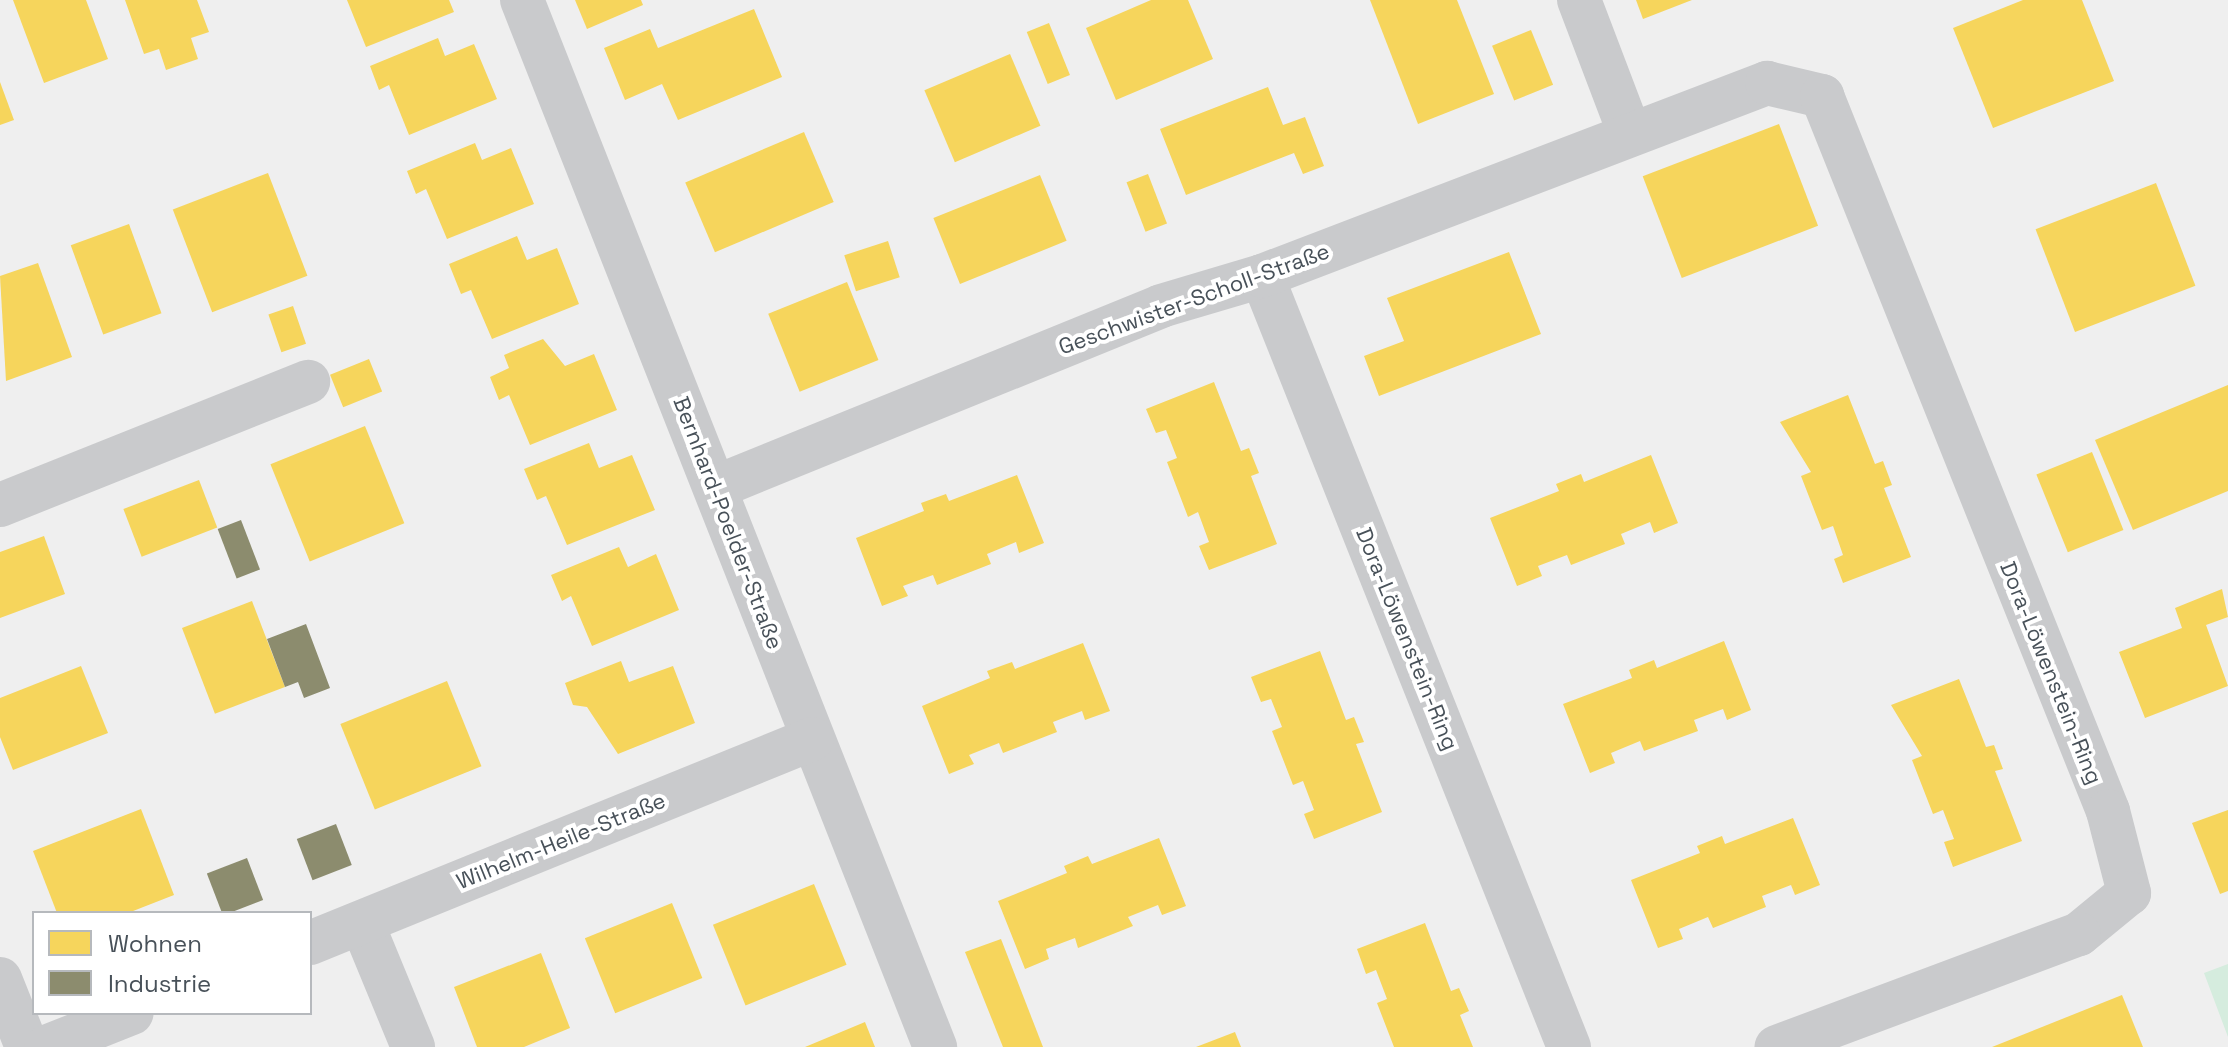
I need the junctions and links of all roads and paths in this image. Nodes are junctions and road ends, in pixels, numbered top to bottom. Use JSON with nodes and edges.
{"nodes":[{"id":1,"x":522,"y":0,"type":"edge"},
{"id":2,"x":1579,"y":0,"type":"edge"},
{"id":3,"x":1822,"y":96,"type":"joint"},
{"id":4,"x":1630,"y":134,"type":"junction"},
{"id":5,"x":1262,"y":276,"type":"junction"},
{"id":6,"x":308,"y":382,"type":"dead end"},
{"id":7,"x":716,"y":487,"type":"junction"},
{"id":8,"x":0,"y":505,"type":"edge"},
{"id":9,"x":812,"y":739,"type":"junction"},
{"id":10,"x":362,"y":923,"type":"junction"},
{"id":11,"x":312,"y":942,"type":"edge"},
{"id":12,"x":0,"y":979,"type":"edge"},
{"id":13,"x":127,"y":1015,"type":"edge"},
{"id":14,"x":27,"y":1047,"type":"edge"},
{"id":15,"x":46,"y":1047,"type":"edge"},
{"id":16,"x":413,"y":1047,"type":"edge"},
{"id":17,"x":935,"y":1047,"type":"edge"},
{"id":18,"x":1569,"y":1047,"type":"edge"},
{"id":19,"x":1776,"y":1047,"type":"edge"}],
"edges":[{"from":1,"to":7,"type":"street","name":"Bernhard-Poelder-Straße"},
{"from":2,"to":4,"type":"street"},
{"from":3,"to":4,"type":"street","name":"Geschwister-Scholl-Straße"},
{"from":3,"to":19,"type":"street","name":"Dora-Löwenstein-Ring"},
{"from":4,"to":5,"type":"street","name":"Geschwister-Scholl-Straße"},
{"from":5,"to":7,"type":"street","name":"Geschwister-Scholl-Straße"},
{"from":5,"to":18,"type":"street","name":"Dora-Löwenstein-Ring"},
{"from":6,"to":8,"type":"street"},
{"from":7,"to":9,"type":"street","name":"Bernhard-Poelder-Straße"},
{"from":9,"to":10,"type":"street","name":"Wilhelm-Heile-Straße"},
{"from":9,"to":17,"type":"street","name":"Bernhard-Poelder-Straße"},
{"from":10,"to":11,"type":"street","name":"Wilhelm-Heile-Straße"},
{"from":10,"to":16,"type":"street"},
{"from":12,"to":14,"type":"street"},
{"from":13,"to":15,"type":"street"}]}
